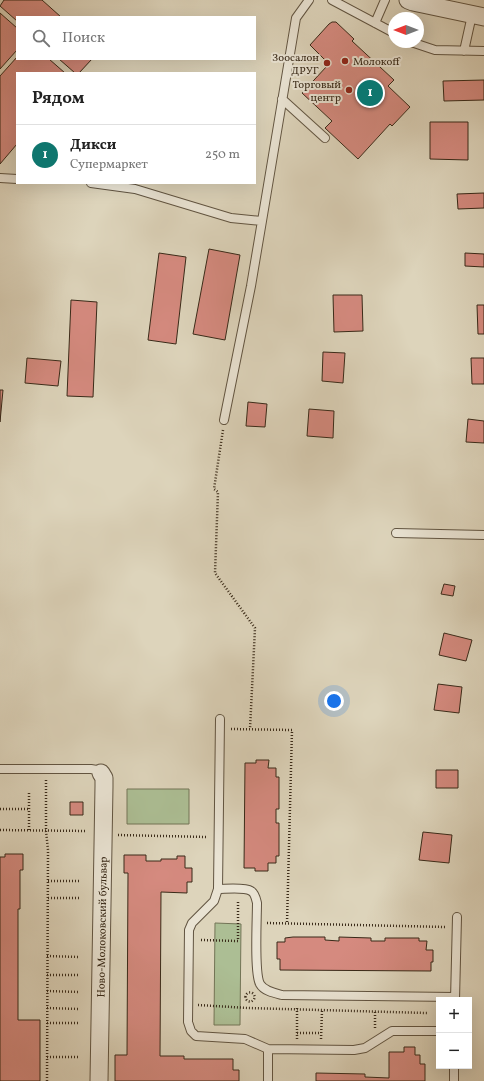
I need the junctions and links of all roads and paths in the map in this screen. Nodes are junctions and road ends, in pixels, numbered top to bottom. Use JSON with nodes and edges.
{"nodes":[{"id":1,"x":309,"y":0,"type":"edge"},
{"id":2,"x":332,"y":0,"type":"edge"},
{"id":3,"x":385,"y":0,"type":"edge"},
{"id":4,"x":408,"y":0,"type":"edge"},
{"id":5,"x":478,"y":16,"type":"edge"},
{"id":6,"x":375,"y":23,"type":"junction"},
{"id":7,"x":388,"y":30,"type":"edge"},
{"id":8,"x":424,"y":46,"type":"edge"},
{"id":9,"x":464,"y":51,"type":"junction"},
{"id":10,"x":484,"y":51,"type":"edge"},
{"id":11,"x":282,"y":98,"type":"junction"},
{"id":12,"x":325,"y":138,"type":"dead end"},
{"id":13,"x":0,"y":178,"type":"edge"},
{"id":14,"x":16,"y":179,"type":"edge"},
{"id":15,"x":98,"y":184,"type":"edge"},
{"id":16,"x":262,"y":221,"type":"junction"},
{"id":17,"x":224,"y":420,"type":"joint"},
{"id":18,"x":396,"y":533,"type":"dead end"},
{"id":19,"x":484,"y":535,"type":"edge"},
{"id":20,"x":220,"y":719,"type":"dead end"},
{"id":21,"x":220,"y":728,"type":"junction"},
{"id":22,"x":250,"y":729,"type":"junction"},
{"id":23,"x":0,"y":769,"type":"edge"},
{"id":24,"x":46,"y":769,"type":"junction"},
{"id":25,"x":101,"y":773,"type":"joint"},
{"id":26,"x":29,"y":792,"type":"dead end"},
{"id":27,"x":0,"y":809,"type":"edge"},
{"id":28,"x":29,"y":809,"type":"junction"},
{"id":29,"x":29,"y":830,"type":"dead end"},
{"id":30,"x":48,"y":881,"type":"junction"},
{"id":31,"x":79,"y":881,"type":"dead end"},
{"id":32,"x":218,"y":889,"type":"junction"},
{"id":33,"x":238,"y":889,"type":"junction"},
{"id":34,"x":48,"y":898,"type":"junction"},
{"id":35,"x":79,"y":898,"type":"dead end"},
{"id":36,"x":457,"y":917,"type":"dead end"},
{"id":37,"x":257,"y":922,"type":"junction"},
{"id":38,"x":287,"y":923,"type":"junction"},
{"id":39,"x":456,"y":927,"type":"junction"},
{"id":40,"x":188,"y":940,"type":"junction"},
{"id":41,"x":47,"y":956,"type":"junction"},
{"id":42,"x":79,"y":957,"type":"dead end"},
{"id":43,"x":47,"y":974,"type":"junction"},
{"id":44,"x":79,"y":975,"type":"dead end"},
{"id":45,"x":47,"y":992,"type":"junction"},
{"id":46,"x":79,"y":992,"type":"dead end"},
{"id":47,"x":298,"y":995,"type":"junction"},
{"id":48,"x":375,"y":996,"type":"junction"},
{"id":49,"x":427,"y":996,"type":"junction"},
{"id":50,"x":441,"y":997,"type":"edge"},
{"id":51,"x":455,"y":997,"type":"edge"},
{"id":52,"x":250,"y":1002,"type":"dead end"},
{"id":53,"x":188,"y":1005,"type":"junction"},
{"id":54,"x":47,"y":1008,"type":"junction"},
{"id":55,"x":248,"y":1008,"type":"junction"},
{"id":56,"x":79,"y":1009,"type":"dead end"},
{"id":57,"x":297,"y":1010,"type":"junction"},
{"id":58,"x":322,"y":1010,"type":"junction"},
{"id":59,"x":375,"y":1012,"type":"junction"},
{"id":60,"x":427,"y":1013,"type":"junction"},
{"id":61,"x":47,"y":1023,"type":"junction"},
{"id":62,"x":79,"y":1023,"type":"dead end"},
{"id":63,"x":426,"y":1030,"type":"junction"},
{"id":64,"x":436,"y":1031,"type":"edge"},
{"id":65,"x":297,"y":1032,"type":"junction"},
{"id":66,"x":321,"y":1033,"type":"junction"},
{"id":67,"x":374,"y":1043,"type":"junction"},
{"id":68,"x":268,"y":1049,"type":"junction"},
{"id":69,"x":297,"y":1050,"type":"junction"},
{"id":70,"x":321,"y":1050,"type":"junction"},
{"id":71,"x":47,"y":1057,"type":"junction"},
{"id":72,"x":79,"y":1057,"type":"dead end"},
{"id":73,"x":454,"y":1069,"type":"edge"},
{"id":74,"x":47,"y":1081,"type":"edge"},
{"id":75,"x":99,"y":1081,"type":"edge"},
{"id":76,"x":268,"y":1081,"type":"edge"},
{"id":77,"x":454,"y":1081,"type":"edge"}],
"edges":[{"from":1,"to":11,"type":"lane"},
{"from":2,"to":6,"type":"lane"},
{"from":3,"to":6,"type":"lane"},
{"from":4,"to":5,"type":"street"},
{"from":5,"to":9,"type":"lane"},
{"from":6,"to":7,"type":"lane"},
{"from":8,"to":9,"type":"lane"},
{"from":9,"to":10,"type":"lane"},
{"from":11,"to":12,"type":"lane"},
{"from":11,"to":16,"type":"lane"},
{"from":13,"to":14,"type":"lane"},
{"from":15,"to":16,"type":"lane"},
{"from":16,"to":17,"type":"lane"},
{"from":17,"to":22,"type":"path"},
{"from":18,"to":19,"type":"lane"},
{"from":20,"to":21,"type":"lane"},
{"from":21,"to":22,"type":"path"},
{"from":21,"to":32,"type":"lane"},
{"from":22,"to":38,"type":"path"},
{"from":23,"to":24,"type":"lane"},
{"from":24,"to":25,"type":"lane"},
{"from":24,"to":30,"type":"path"},
{"from":25,"to":75,"type":"street","name":"Ново-Молоковский бульвар"},
{"from":26,"to":28,"type":"path"},
{"from":27,"to":28,"type":"path"},
{"from":28,"to":29,"type":"path"},
{"from":30,"to":31,"type":"path"},
{"from":30,"to":34,"type":"path"},
{"from":32,"to":33,"type":"lane"},
{"from":32,"to":40,"type":"lane"},
{"from":33,"to":37,"type":"lane"},
{"from":33,"to":40,"type":"path"},
{"from":34,"to":35,"type":"path"},
{"from":34,"to":41,"type":"path"},
{"from":36,"to":39,"type":"lane"},
{"from":37,"to":38,"type":"path"},
{"from":37,"to":47,"type":"lane"},
{"from":38,"to":39,"type":"path"},
{"from":39,"to":51,"type":"lane"},
{"from":40,"to":53,"type":"lane"},
{"from":41,"to":42,"type":"path"},
{"from":41,"to":43,"type":"path"},
{"from":43,"to":44,"type":"path"},
{"from":43,"to":45,"type":"path"},
{"from":45,"to":46,"type":"path"},
{"from":45,"to":54,"type":"path"},
{"from":47,"to":48,"type":"lane"},
{"from":47,"to":57,"type":"path"},
{"from":48,"to":49,"type":"lane"},
{"from":48,"to":59,"type":"path"},
{"from":49,"to":50,"type":"lane"},
{"from":49,"to":60,"type":"path"},
{"from":52,"to":55,"type":"path"},
{"from":53,"to":55,"type":"path"},
{"from":53,"to":68,"type":"lane"},
{"from":54,"to":56,"type":"path"},
{"from":54,"to":61,"type":"path"},
{"from":55,"to":57,"type":"path"},
{"from":57,"to":58,"type":"path"},
{"from":57,"to":65,"type":"path"},
{"from":58,"to":59,"type":"path"},
{"from":58,"to":66,"type":"path"},
{"from":59,"to":60,"type":"path"},
{"from":59,"to":67,"type":"path"},
{"from":60,"to":63,"type":"path"},
{"from":61,"to":62,"type":"path"},
{"from":61,"to":71,"type":"path"},
{"from":63,"to":64,"type":"lane"},
{"from":63,"to":67,"type":"lane"},
{"from":65,"to":66,"type":"path"},
{"from":65,"to":69,"type":"path"},
{"from":66,"to":70,"type":"path"},
{"from":67,"to":70,"type":"lane"},
{"from":68,"to":69,"type":"lane"},
{"from":68,"to":76,"type":"lane"},
{"from":69,"to":70,"type":"lane"},
{"from":71,"to":72,"type":"path"},
{"from":71,"to":74,"type":"path"},
{"from":73,"to":77,"type":"lane"}]}
